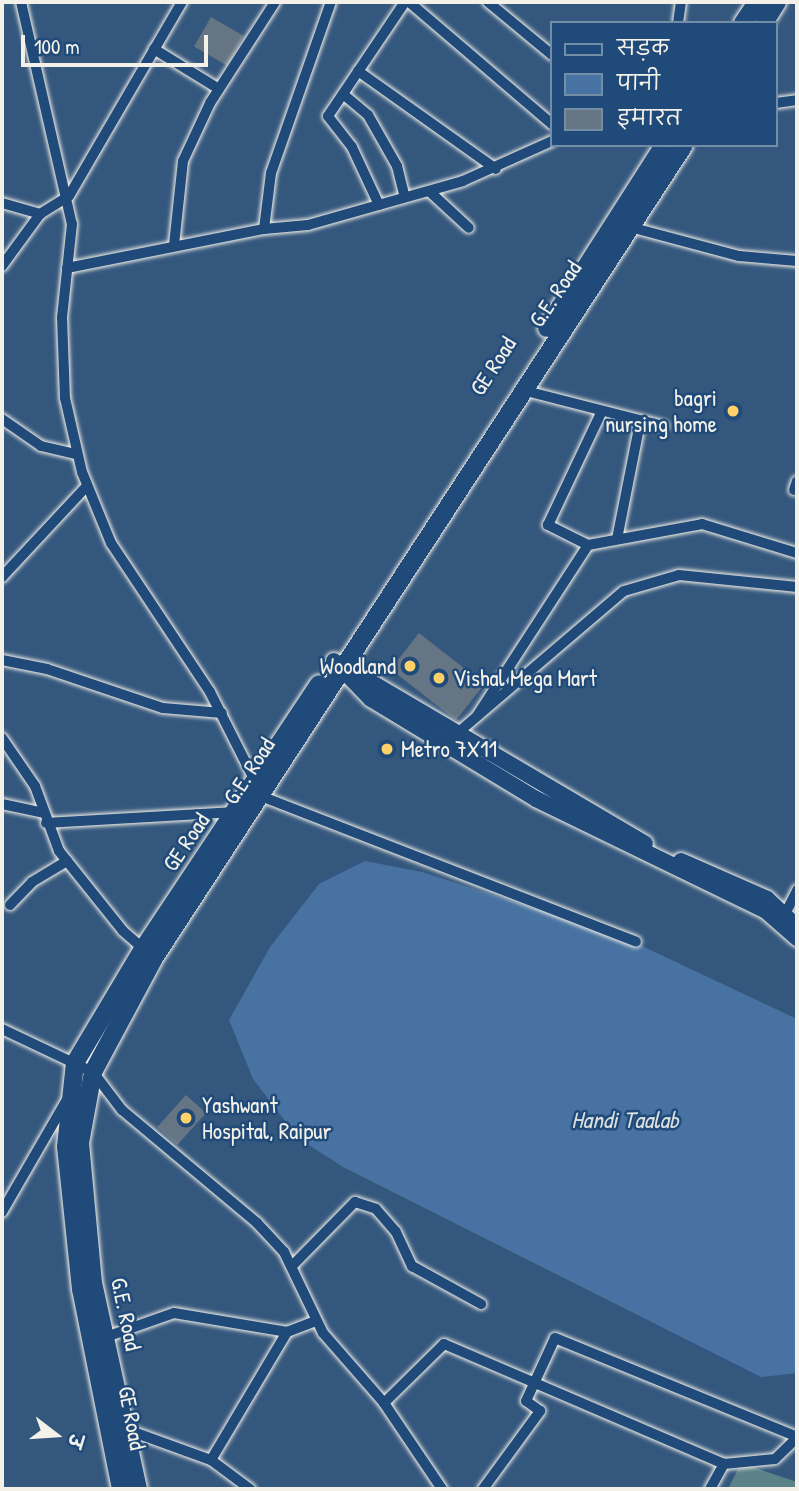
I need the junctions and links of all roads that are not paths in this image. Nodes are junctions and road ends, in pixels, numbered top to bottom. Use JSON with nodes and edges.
{"nodes":[{"id":1,"x":21,"y":2,"type":"edge"},
{"id":2,"x":181,"y":2,"type":"edge"},
{"id":3,"x":275,"y":2,"type":"edge"},
{"id":4,"x":331,"y":2,"type":"edge"},
{"id":5,"x":407,"y":2,"type":"edge"},
{"id":6,"x":488,"y":2,"type":"edge"},
{"id":7,"x":681,"y":2,"type":"edge"},
{"id":8,"x":757,"y":2,"type":"edge"},
{"id":9,"x":777,"y":2,"type":"edge"},
{"id":10,"x":678,"y":21,"type":"edge"},
{"id":11,"x":744,"y":21,"type":"edge"},
{"id":12,"x":765,"y":21,"type":"edge"},
{"id":13,"x":154,"y":49,"type":"junction"},
{"id":14,"x":550,"y":53,"type":"edge"},
{"id":15,"x":358,"y":71,"type":"junction"},
{"id":16,"x":219,"y":89,"type":"junction"},
{"id":17,"x":343,"y":94,"type":"junction"},
{"id":18,"x":797,"y":100,"type":"edge"},
{"id":19,"x":778,"y":103,"type":"edge"},
{"id":20,"x":550,"y":122,"type":"edge"},
{"id":21,"x":550,"y":142,"type":"edge"},
{"id":22,"x":663,"y":147,"type":"edge"},
{"id":23,"x":683,"y":147,"type":"edge"},
{"id":24,"x":496,"y":169,"type":"junction"},
{"id":25,"x":429,"y":191,"type":"junction"},
{"id":26,"x":404,"y":195,"type":"junction"},
{"id":27,"x":69,"y":196,"type":"junction"},
{"id":28,"x":2,"y":203,"type":"edge"},
{"id":29,"x":379,"y":205,"type":"junction"},
{"id":30,"x":40,"y":214,"type":"junction"},
{"id":31,"x":630,"y":228,"type":"junction"},
{"id":32,"x":264,"y":229,"type":"junction"},
{"id":33,"x":469,"y":229,"type":"dead end"},
{"id":34,"x":174,"y":245,"type":"junction"},
{"id":35,"x":797,"y":261,"type":"edge"},
{"id":36,"x":2,"y":265,"type":"edge"},
{"id":37,"x":67,"y":268,"type":"junction"},
{"id":38,"x":522,"y":390,"type":"junction"},
{"id":39,"x":602,"y":411,"type":"junction"},
{"id":40,"x":2,"y":419,"type":"edge"},
{"id":41,"x":640,"y":423,"type":"junction"},
{"id":42,"x":663,"y":426,"type":"dead end"},
{"id":43,"x":78,"y":454,"type":"junction"},
{"id":44,"x":87,"y":485,"type":"junction"},
{"id":45,"x":617,"y":539,"type":"junction"},
{"id":46,"x":588,"y":545,"type":"junction"},
{"id":47,"x":797,"y":553,"type":"edge"},
{"id":48,"x":2,"y":577,"type":"edge"},
{"id":49,"x":797,"y":587,"type":"edge"},
{"id":50,"x":2,"y":660,"type":"edge"},
{"id":51,"x":340,"y":666,"type":"junction"},
{"id":52,"x":222,"y":713,"type":"junction"},
{"id":53,"x":477,"y":716,"type":"junction"},
{"id":54,"x":452,"y":737,"type":"junction"},
{"id":55,"x":2,"y":738,"type":"edge"},
{"id":56,"x":260,"y":789,"type":"junction"},
{"id":57,"x":2,"y":804,"type":"edge"},
{"id":58,"x":41,"y":812,"type":"junction"},
{"id":59,"x":235,"y":813,"type":"junction"},
{"id":60,"x":46,"y":823,"type":"junction"},
{"id":61,"x":66,"y":861,"type":"junction"},
{"id":62,"x":797,"y":891,"type":"edge"},
{"id":63,"x":10,"y":905,"type":"dead end"},
{"id":64,"x":782,"y":920,"type":"junction"},
{"id":65,"x":797,"y":927,"type":"edge"},
{"id":66,"x":797,"y":938,"type":"edge"},
{"id":67,"x":636,"y":942,"type":"dead end"},
{"id":68,"x":148,"y":953,"type":"junction"},
{"id":69,"x":2,"y":1029,"type":"edge"},
{"id":70,"x":75,"y":1063,"type":"junction"},
{"id":71,"x":93,"y":1072,"type":"junction"},
{"id":72,"x":69,"y":1094,"type":"junction"},
{"id":73,"x":2,"y":1212,"type":"edge"},
{"id":74,"x":292,"y":1266,"type":"junction"},
{"id":75,"x":481,"y":1304,"type":"dead end"},
{"id":76,"x":315,"y":1321,"type":"junction"},
{"id":77,"x":287,"y":1332,"type":"junction"},
{"id":78,"x":106,"y":1336,"type":"junction"},
{"id":79,"x":536,"y":1380,"type":"junction"},
{"id":80,"x":384,"y":1403,"type":"junction"},
{"id":81,"x":128,"y":1430,"type":"junction"},
{"id":82,"x":797,"y":1438,"type":"edge"},
{"id":83,"x":211,"y":1460,"type":"junction"},
{"id":84,"x":724,"y":1464,"type":"junction"},
{"id":85,"x":121,"y":1489,"type":"edge"},
{"id":86,"x":138,"y":1489,"type":"edge"},
{"id":87,"x":250,"y":1489,"type":"edge"},
{"id":88,"x":442,"y":1489,"type":"edge"},
{"id":89,"x":483,"y":1489,"type":"edge"},
{"id":90,"x":710,"y":1489,"type":"edge"}],
"edges":[{"from":1,"to":27,"type":"street"},
{"from":2,"to":13,"type":"street"},
{"from":3,"to":16,"type":"street"},
{"from":4,"to":32,"type":"street"},
{"from":5,"to":15,"type":"street"},
{"from":5,"to":20,"type":"street"},
{"from":6,"to":14,"type":"street"},
{"from":7,"to":10,"type":"street"},
{"from":8,"to":11,"type":"main road"},
{"from":9,"to":12,"type":"main road"},
{"from":13,"to":16,"type":"street"},
{"from":13,"to":27,"type":"street"},
{"from":15,"to":17,"type":"street"},
{"from":15,"to":24,"type":"street"},
{"from":16,"to":34,"type":"street"},
{"from":17,"to":26,"type":"street"},
{"from":17,"to":29,"type":"street"},
{"from":18,"to":19,"type":"street"},
{"from":21,"to":24,"type":"street"},
{"from":22,"to":51,"type":"main road","name":"GE Road"},
{"from":23,"to":31,"type":"main road","name":"G.E. Road"},
{"from":24,"to":25,"type":"street"},
{"from":25,"to":26,"type":"street"},
{"from":25,"to":33,"type":"street"},
{"from":26,"to":29,"type":"street"},
{"from":27,"to":30,"type":"street"},
{"from":27,"to":37,"type":"street"},
{"from":28,"to":30,"type":"street"},
{"from":29,"to":32,"type":"street"},
{"from":30,"to":36,"type":"street"},
{"from":31,"to":35,"type":"street"},
{"from":31,"to":38,"type":"main road","name":"G.E. Road"},
{"from":32,"to":34,"type":"street"},
{"from":34,"to":37,"type":"street"},
{"from":37,"to":43,"type":"street"},
{"from":38,"to":39,"type":"street"},
{"from":38,"to":51,"type":"main road","name":"G.E. Road"},
{"from":39,"to":41,"type":"street"},
{"from":39,"to":46,"type":"street"},
{"from":40,"to":43,"type":"street"},
{"from":41,"to":42,"type":"street"},
{"from":41,"to":45,"type":"street"},
{"from":43,"to":44,"type":"street"},
{"from":44,"to":48,"type":"street"},
{"from":44,"to":52,"type":"street"},
{"from":45,"to":46,"type":"street"},
{"from":45,"to":47,"type":"street"},
{"from":46,"to":53,"type":"street"},
{"from":49,"to":53,"type":"street"},
{"from":50,"to":52,"type":"street"},
{"from":51,"to":54,"type":"street"},
{"from":51,"to":56,"type":"main road","name":"GE Road"},
{"from":52,"to":56,"type":"street"},
{"from":53,"to":54,"type":"street"},
{"from":54,"to":64,"type":"street"},
{"from":55,"to":58,"type":"street"},
{"from":56,"to":59,"type":"main road","name":"GE Road"},
{"from":56,"to":67,"type":"street"},
{"from":56,"to":68,"type":"main road","name":"G.E. Road"},
{"from":57,"to":58,"type":"street"},
{"from":58,"to":60,"type":"street"},
{"from":59,"to":60,"type":"street"},
{"from":59,"to":68,"type":"main road","name":"GE Road"},
{"from":60,"to":61,"type":"street"},
{"from":61,"to":63,"type":"street"},
{"from":61,"to":68,"type":"street"},
{"from":62,"to":64,"type":"street"},
{"from":64,"to":65,"type":"street"},
{"from":64,"to":66,"type":"street"},
{"from":68,"to":70,"type":"main road","name":"GE Road"},
{"from":68,"to":71,"type":"main road","name":"G.E. Road"},
{"from":69,"to":70,"type":"street"},
{"from":70,"to":71,"type":"street"},
{"from":70,"to":72,"type":"main road","name":"GE Road"},
{"from":71,"to":72,"type":"street"},
{"from":71,"to":74,"type":"street"},
{"from":71,"to":78,"type":"main road","name":"G.E. Road"},
{"from":72,"to":73,"type":"street"},
{"from":72,"to":85,"type":"main road","name":"GE Road"},
{"from":74,"to":75,"type":"street"},
{"from":74,"to":76,"type":"street"},
{"from":76,"to":77,"type":"street"},
{"from":76,"to":80,"type":"street"},
{"from":77,"to":78,"type":"street"},
{"from":77,"to":83,"type":"street"},
{"from":78,"to":81,"type":"main road","name":"G.E. Road"},
{"from":79,"to":80,"type":"street"},
{"from":79,"to":82,"type":"street"},
{"from":79,"to":84,"type":"street"},
{"from":79,"to":89,"type":"street"},
{"from":80,"to":88,"type":"street"},
{"from":81,"to":83,"type":"street"},
{"from":81,"to":86,"type":"main road","name":"G.E. Road"},
{"from":82,"to":84,"type":"street"},
{"from":83,"to":87,"type":"street"},
{"from":84,"to":90,"type":"street"}]}
